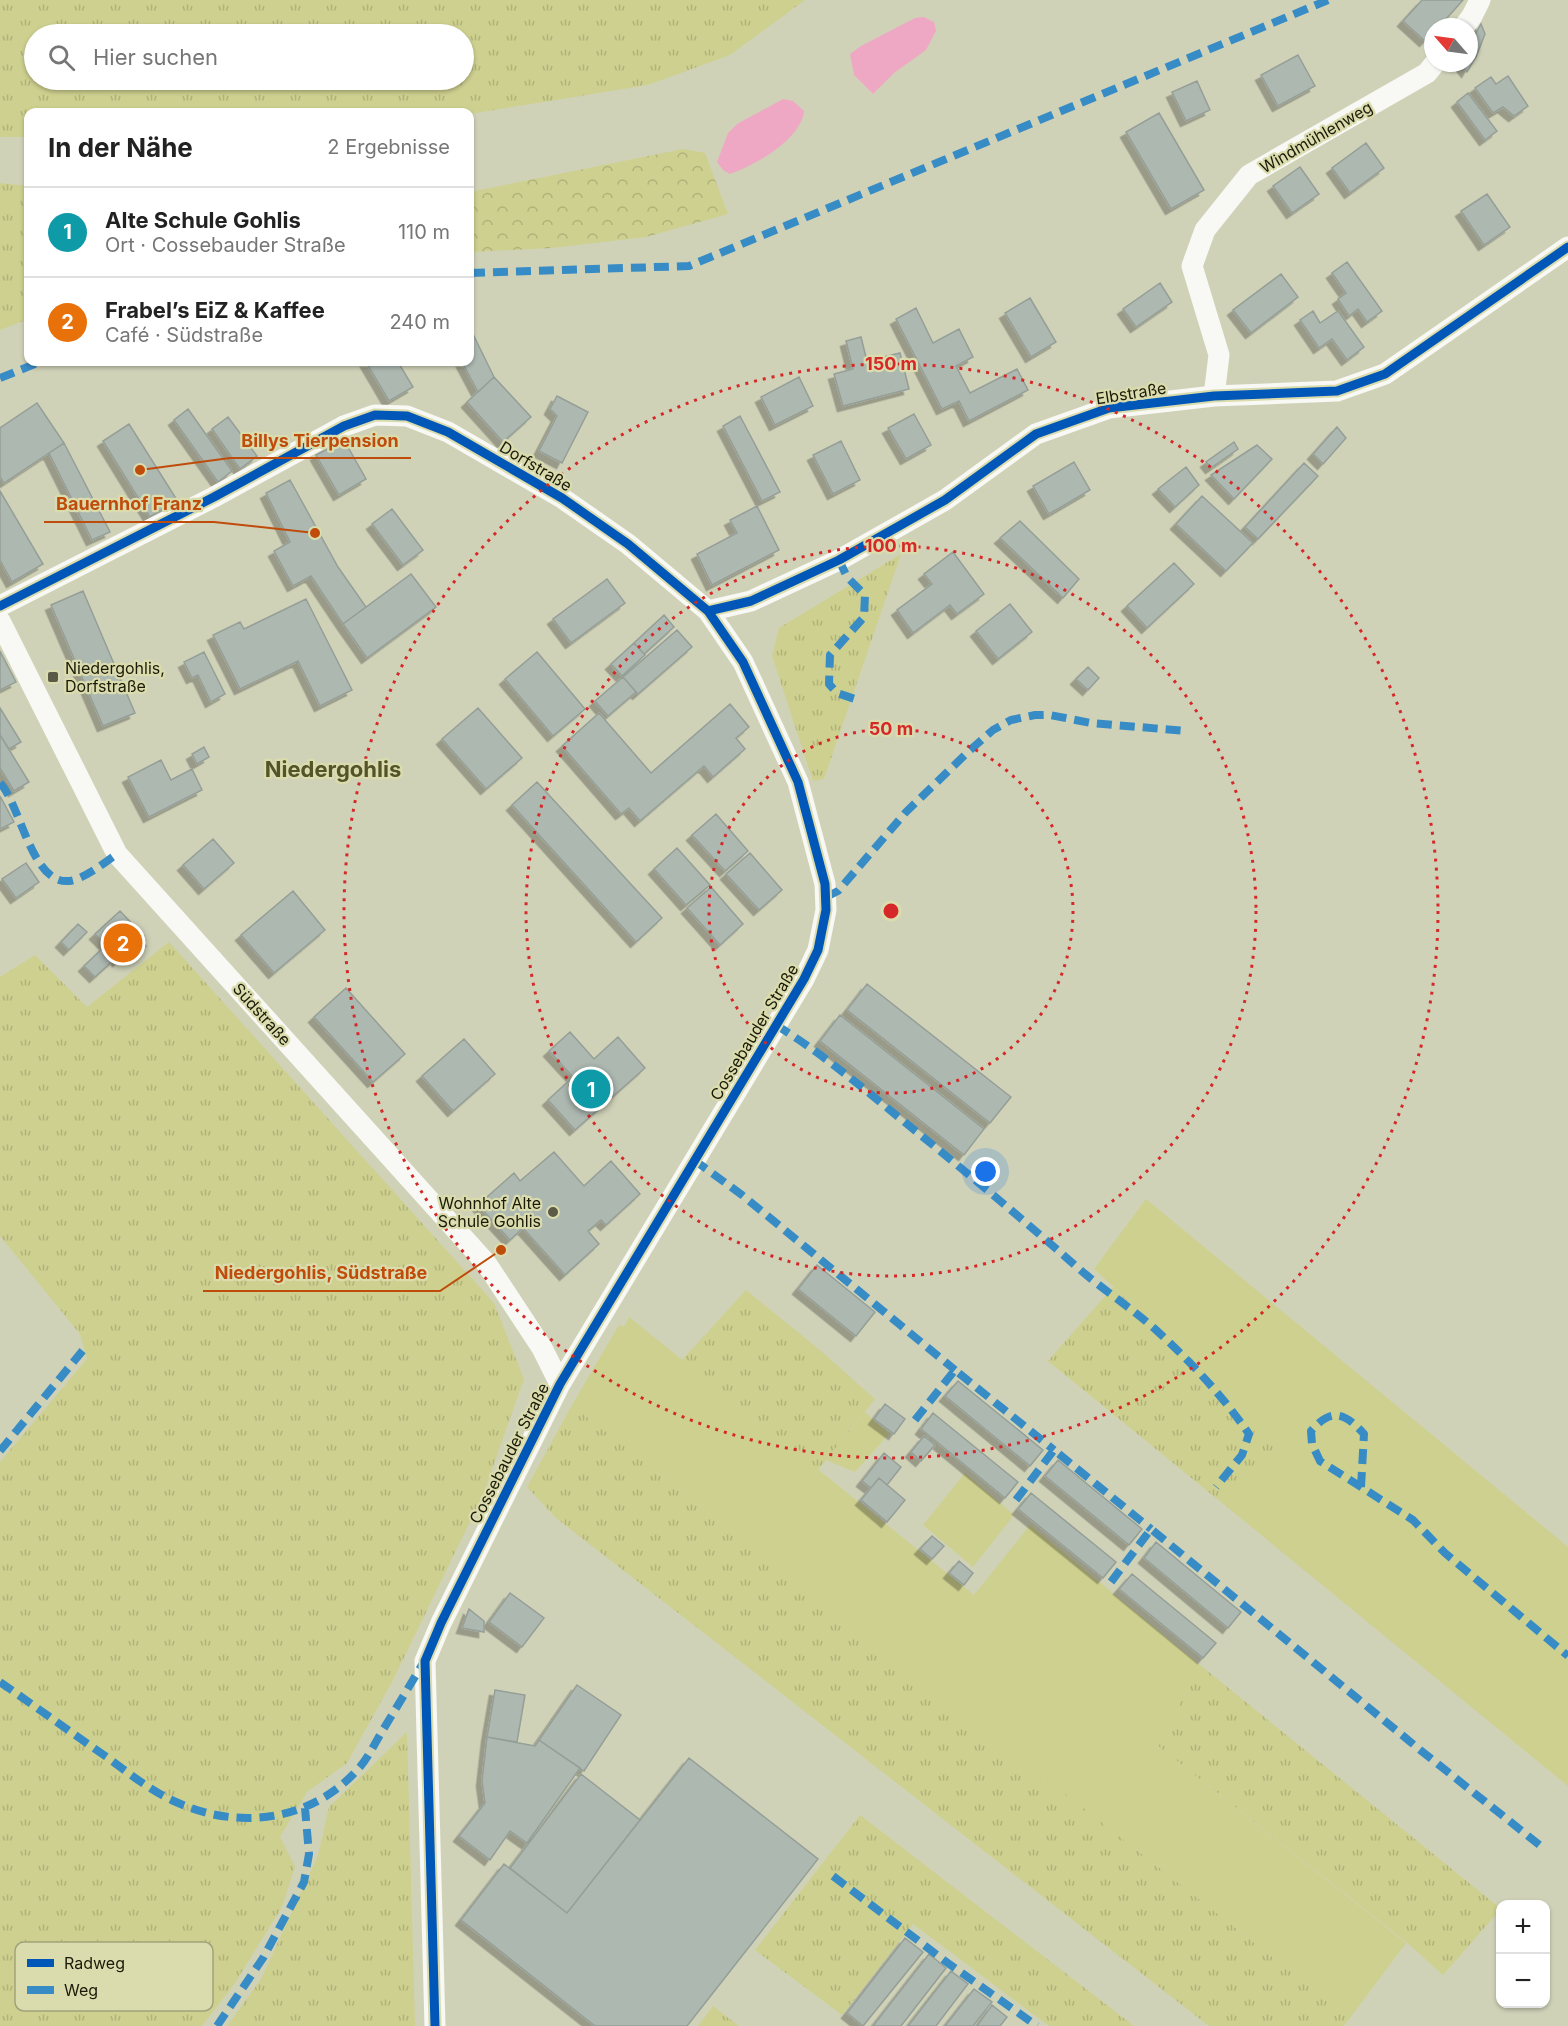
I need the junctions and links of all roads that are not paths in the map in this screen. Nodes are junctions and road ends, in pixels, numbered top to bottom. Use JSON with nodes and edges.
{"nodes":[{"id":1,"x":1480,"y":0,"type":"edge"},
{"id":2,"x":1471,"y":18,"type":"edge"},
{"id":3,"x":1428,"y":72,"type":"edge"},
{"id":4,"x":1568,"y":247,"type":"edge"},
{"id":5,"x":1214,"y":396,"type":"junction"},
{"id":6,"x":0,"y":606,"type":"edge"},
{"id":7,"x":708,"y":611,"type":"junction"},
{"id":8,"x":0,"y":621,"type":"edge"},
{"id":9,"x":818,"y":950,"type":"joint"},
{"id":10,"x":560,"y":1384,"type":"junction"},
{"id":11,"x":435,"y":2026,"type":"edge"}],
"edges":[{"from":1,"to":2,"type":"street"},
{"from":3,"to":5,"type":"street","name":"Windmühlenweg"},
{"from":4,"to":5,"type":"street","name":"Elbstraße"},
{"from":5,"to":7,"type":"street","name":"Elbstraße"},
{"from":6,"to":7,"type":"street","name":"Dorfstraße"},
{"from":7,"to":9,"type":"street","name":"Dorfstraße"},
{"from":8,"to":10,"type":"street","name":"Südstraße"},
{"from":9,"to":10,"type":"street","name":"Cossebauder Straße"},
{"from":10,"to":11,"type":"street","name":"Cossebauder Straße"}]}
